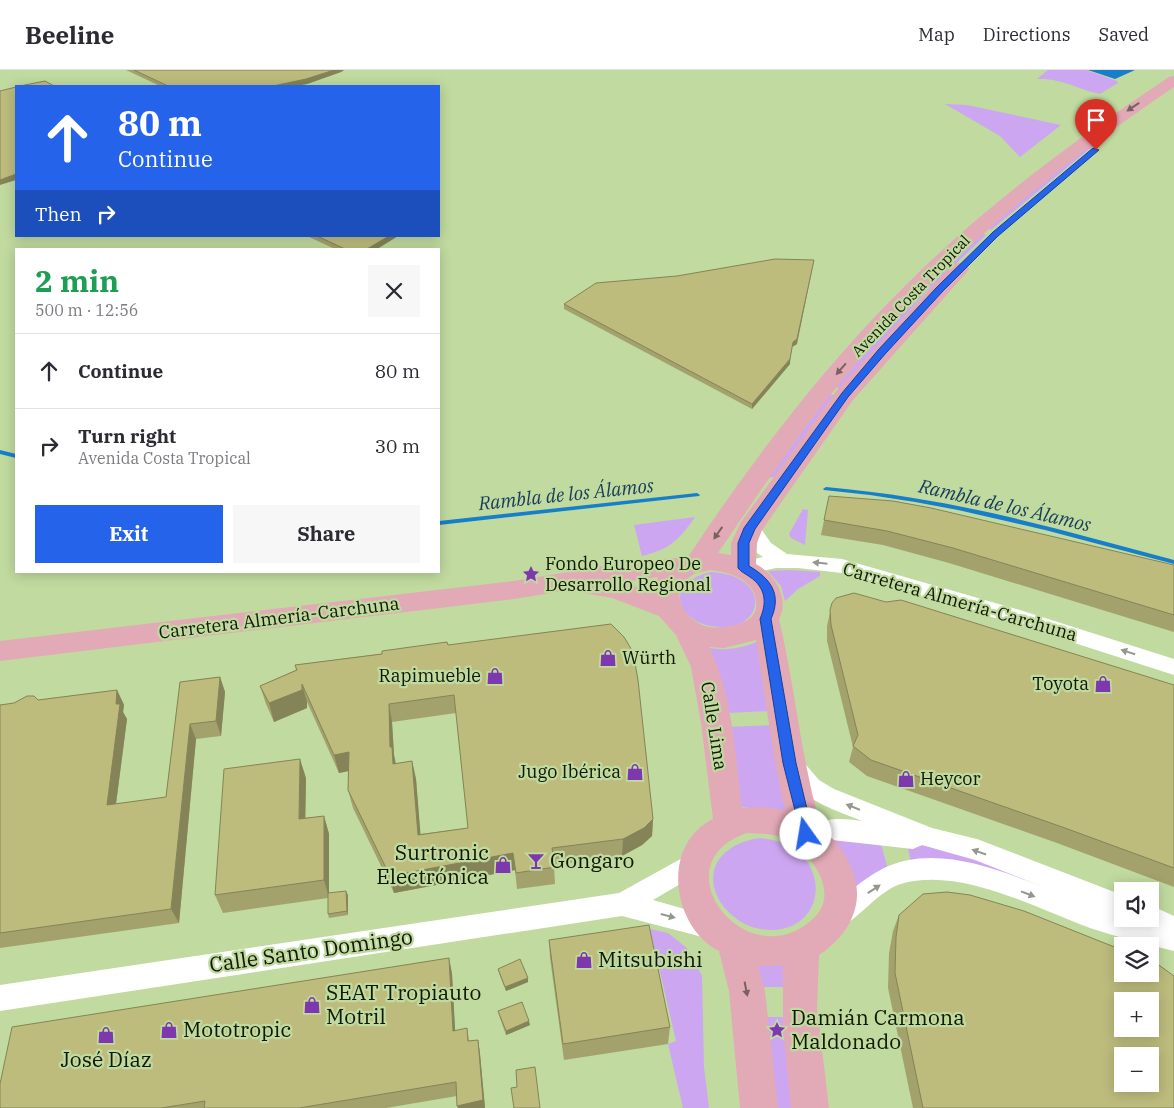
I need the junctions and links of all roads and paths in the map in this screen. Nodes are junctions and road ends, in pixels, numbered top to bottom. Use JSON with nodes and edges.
{"nodes":[{"id":1,"x":1174,"y":80,"type":"edge"},
{"id":2,"x":1174,"y":94,"type":"edge"},
{"id":3,"x":750,"y":528,"type":"junction"},
{"id":4,"x":783,"y":561,"type":"junction"},
{"id":5,"x":693,"y":564,"type":"junction"},
{"id":6,"x":743,"y":568,"type":"junction"},
{"id":7,"x":559,"y":584,"type":"junction"},
{"id":8,"x":667,"y":609,"type":"junction"},
{"id":9,"x":766,"y":619,"type":"junction"},
{"id":10,"x":688,"y":631,"type":"junction"},
{"id":11,"x":0,"y":651,"type":"edge"},
{"id":12,"x":1174,"y":667,"type":"edge"},
{"id":13,"x":790,"y":763,"type":"junction"},
{"id":14,"x":728,"y":825,"type":"junction"},
{"id":15,"x":811,"y":837,"type":"junction"},
{"id":16,"x":930,"y":838,"type":"junction"},
{"id":17,"x":695,"y":862,"type":"junction"},
{"id":18,"x":1114,"y":903,"type":"edge"},
{"id":19,"x":622,"y":904,"type":"junction"},
{"id":20,"x":835,"y":918,"type":"junction"},
{"id":21,"x":1159,"y":922,"type":"edge"},
{"id":22,"x":1174,"y":929,"type":"edge"},
{"id":23,"x":724,"y":935,"type":"junction"},
{"id":24,"x":1174,"y":939,"type":"edge"},
{"id":25,"x":803,"y":947,"type":"junction"},
{"id":26,"x":0,"y":998,"type":"edge"},
{"id":27,"x":759,"y":1108,"type":"edge"},
{"id":28,"x":810,"y":1108,"type":"edge"}],
"edges":[{"from":1,"to":5,"type":"main road","name":"Avenida Costa Tropical","one_way":true},
{"from":2,"to":3,"type":"main road","name":"Avenida Costa Tropical"},
{"from":3,"to":4,"type":"street"},
{"from":3,"to":6,"type":"main road","name":"Avenida Costa Tropical"},
{"from":4,"to":6,"type":"street","name":"Carretera Almería-Carchuna"},
{"from":12,"to":4,"type":"street","name":"Carretera Almería-Carchuna","one_way":true},
{"from":5,"to":6,"type":"main road"},
{"from":5,"to":7,"type":"main road","name":"Carretera Almería-Carchuna"},
{"from":5,"to":8,"type":"main road"},
{"from":6,"to":9,"type":"main road"},
{"from":7,"to":8,"type":"main road","name":"Carretera Almería-Carchuna"},
{"from":7,"to":11,"type":"main road","name":"Carretera Almería-Carchuna"},
{"from":8,"to":10,"type":"main road"},
{"from":9,"to":10,"type":"main road"},
{"from":9,"to":13,"type":"main road"},
{"from":10,"to":14,"type":"main road","name":"Calle Lima"},
{"from":13,"to":15,"type":"main road"},
{"from":16,"to":13,"type":"street","one_way":true},
{"from":14,"to":15,"type":"main road"},
{"from":14,"to":17,"type":"main road"},
{"from":15,"to":16,"type":"street"},
{"from":15,"to":20,"type":"main road"},
{"from":18,"to":16,"type":"street","one_way":true},
{"from":17,"to":19,"type":"street","name":"Calle Santo Domingo"},
{"from":17,"to":23,"type":"main road"},
{"from":19,"to":23,"type":"street","name":"Calle Santo Domingo","one_way":true},
{"from":19,"to":26,"type":"street","name":"Calle Santo Domingo"},
{"from":20,"to":24,"type":"street","one_way":true},
{"from":20,"to":25,"type":"main road"},
{"from":21,"to":22,"type":"street"},
{"from":23,"to":25,"type":"main road"},
{"from":23,"to":27,"type":"main road","one_way":true},
{"from":25,"to":28,"type":"main road"}]}
